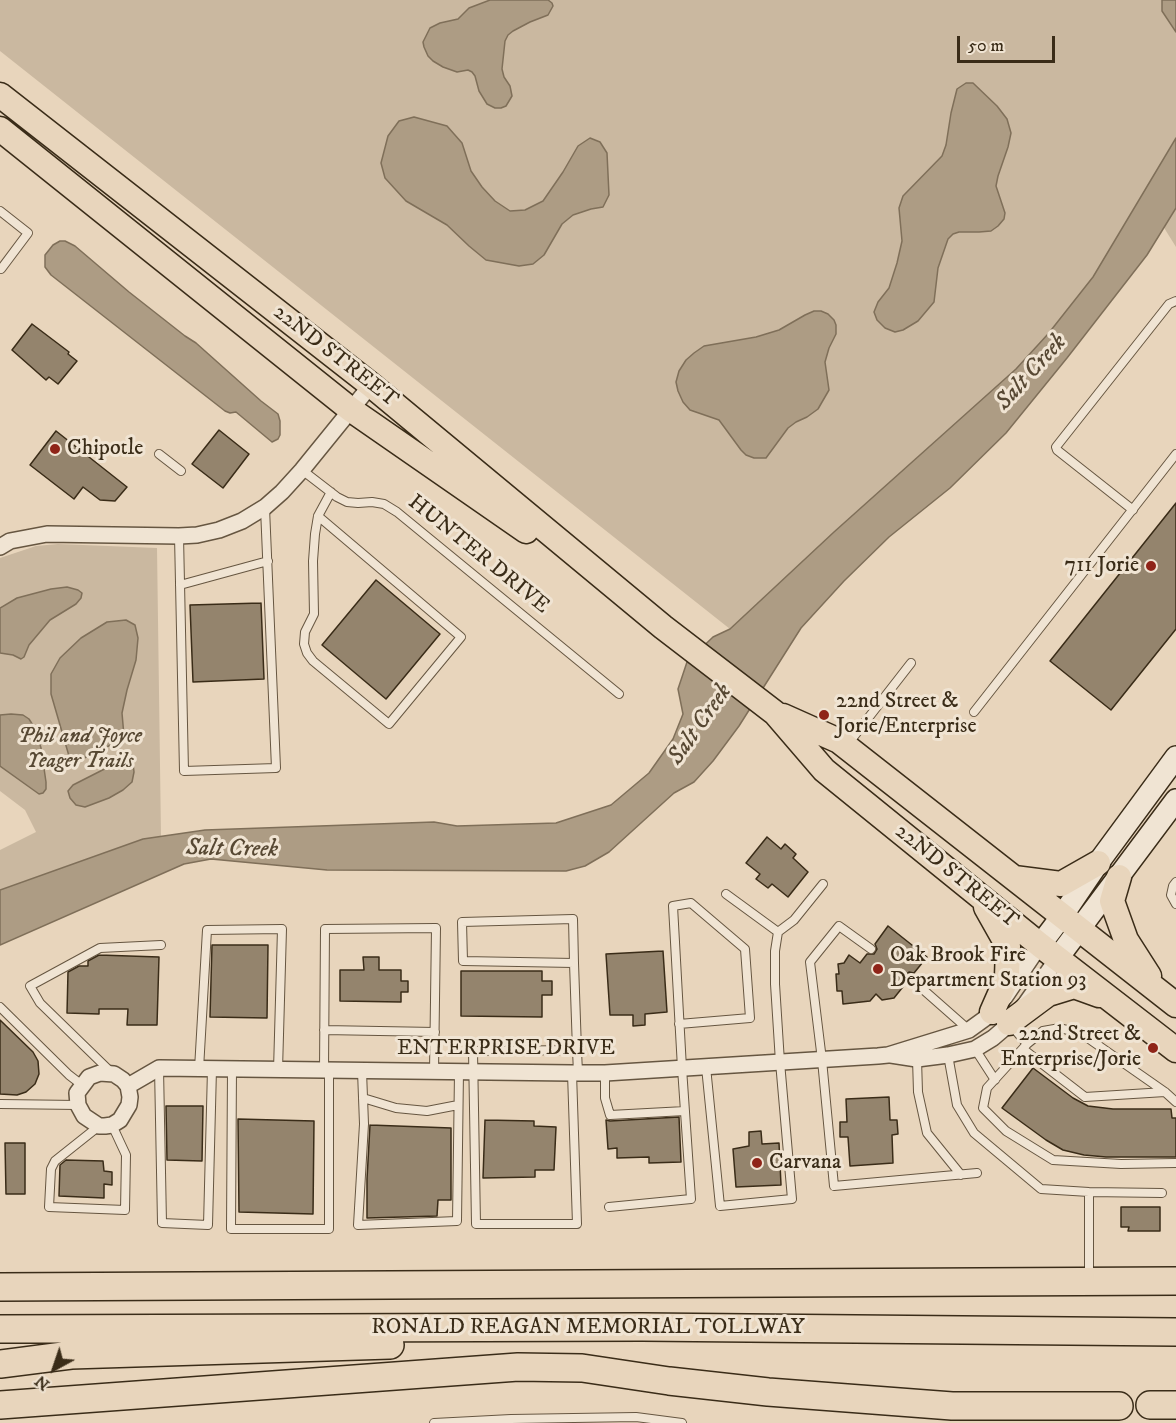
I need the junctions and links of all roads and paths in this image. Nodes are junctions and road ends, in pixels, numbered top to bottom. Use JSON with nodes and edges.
{"nodes":[{"id":1,"x":0,"y":95,"type":"edge"},
{"id":2,"x":0,"y":129,"type":"edge"},
{"id":3,"x":0,"y":211,"type":"edge"},
{"id":4,"x":1,"y":269,"type":"edge"},
{"id":5,"x":1176,"y":301,"type":"edge"},
{"id":6,"x":371,"y":385,"type":"junction"},
{"id":7,"x":350,"y":409,"type":"junction"},
{"id":8,"x":159,"y":454,"type":"dead end"},
{"id":9,"x":1176,"y":454,"type":"edge"},
{"id":10,"x":302,"y":470,"type":"junction"},
{"id":11,"x":181,"y":471,"type":"dead end"},
{"id":12,"x":331,"y":492,"type":"junction"},
{"id":13,"x":265,"y":507,"type":"junction"},
{"id":14,"x":1132,"y":510,"type":"junction"},
{"id":15,"x":318,"y":516,"type":"junction"},
{"id":16,"x":179,"y":536,"type":"junction"},
{"id":17,"x":0,"y":547,"type":"edge"},
{"id":18,"x":267,"y":561,"type":"junction"},
{"id":19,"x":180,"y":585,"type":"junction"},
{"id":20,"x":663,"y":627,"type":"junction"},
{"id":21,"x":911,"y":663,"type":"dead end"},
{"id":22,"x":620,"y":694,"type":"dead end"},
{"id":23,"x":974,"y":712,"type":"dead end"},
{"id":24,"x":775,"y":713,"type":"junction"},
{"id":25,"x":846,"y":747,"type":"junction"},
{"id":26,"x":1176,"y":757,"type":"edge"},
{"id":27,"x":1176,"y":800,"type":"edge"},
{"id":28,"x":1098,"y":863,"type":"junction"},
{"id":29,"x":1119,"y":877,"type":"junction"},
{"id":30,"x":1014,"y":878,"type":"junction"},
{"id":31,"x":1176,"y":882,"type":"edge"},
{"id":32,"x":823,"y":884,"type":"dead end"},
{"id":33,"x":726,"y":894,"type":"dead end"},
{"id":34,"x":981,"y":897,"type":"junction"},
{"id":35,"x":1176,"y":904,"type":"edge"},
{"id":36,"x":1071,"y":922,"type":"junction"},
{"id":37,"x":778,"y":932,"type":"junction"},
{"id":38,"x":160,"y":945,"type":"dead end"},
{"id":39,"x":871,"y":949,"type":"dead end"},
{"id":40,"x":1049,"y":952,"type":"junction"},
{"id":41,"x":574,"y":963,"type":"junction"},
{"id":42,"x":910,"y":978,"type":"dead end"},
{"id":43,"x":1167,"y":998,"type":"edge"},
{"id":44,"x":1110,"y":999,"type":"junction"},
{"id":45,"x":0,"y":1007,"type":"edge"},
{"id":46,"x":1000,"y":1018,"type":"junction"},
{"id":47,"x":679,"y":1024,"type":"junction"},
{"id":48,"x":324,"y":1030,"type":"junction"},
{"id":49,"x":969,"y":1030,"type":"junction"},
{"id":50,"x":435,"y":1032,"type":"junction"},
{"id":51,"x":1025,"y":1046,"type":"junction"},
{"id":52,"x":975,"y":1049,"type":"junction"},
{"id":53,"x":577,"y":1050,"type":"junction"},
{"id":54,"x":1176,"y":1050,"type":"edge"},
{"id":55,"x":888,"y":1055,"type":"junction"},
{"id":56,"x":948,"y":1055,"type":"junction"},
{"id":57,"x":917,"y":1059,"type":"junction"},
{"id":58,"x":822,"y":1060,"type":"junction"},
{"id":59,"x":780,"y":1062,"type":"junction"},
{"id":60,"x":706,"y":1066,"type":"junction"},
{"id":61,"x":159,"y":1068,"type":"junction"},
{"id":62,"x":681,"y":1068,"type":"junction"},
{"id":63,"x":206,"y":1069,"type":"junction"},
{"id":64,"x":232,"y":1069,"type":"junction"},
{"id":65,"x":278,"y":1070,"type":"junction"},
{"id":66,"x":327,"y":1070,"type":"junction"},
{"id":67,"x":362,"y":1071,"type":"junction"},
{"id":68,"x":434,"y":1072,"type":"junction"},
{"id":69,"x":466,"y":1072,"type":"junction"},
{"id":70,"x":605,"y":1072,"type":"junction"},
{"id":71,"x":575,"y":1073,"type":"junction"},
{"id":72,"x":114,"y":1074,"type":"junction"},
{"id":73,"x":995,"y":1080,"type":"junction"},
{"id":74,"x":82,"y":1085,"type":"junction"},
{"id":75,"x":129,"y":1086,"type":"junction"},
{"id":76,"x":1165,"y":1092,"type":"junction"},
{"id":77,"x":363,"y":1098,"type":"junction"},
{"id":78,"x":1176,"y":1102,"type":"edge"},
{"id":79,"x":0,"y":1104,"type":"edge"},
{"id":80,"x":78,"y":1105,"type":"junction"},
{"id":81,"x":458,"y":1105,"type":"junction"},
{"id":82,"x":685,"y":1111,"type":"junction"},
{"id":83,"x":105,"y":1125,"type":"junction"},
{"id":84,"x":1176,"y":1163,"type":"edge"},
{"id":85,"x":977,"y":1173,"type":"dead end"},
{"id":86,"x":961,"y":1175,"type":"junction"},
{"id":87,"x":1089,"y":1192,"type":"junction"},
{"id":88,"x":1162,"y":1193,"type":"dead end"},
{"id":89,"x":609,"y":1206,"type":"dead end"},
{"id":90,"x":1089,"y":1281,"type":"junction"},
{"id":91,"x":1176,"y":1281,"type":"edge"},
{"id":92,"x":0,"y":1287,"type":"edge"},
{"id":93,"x":567,"y":1326,"type":"junction"},
{"id":94,"x":0,"y":1329,"type":"edge"},
{"id":95,"x":1176,"y":1332,"type":"edge"},
{"id":96,"x":0,"y":1364,"type":"edge"},
{"id":97,"x":518,"y":1367,"type":"junction"},
{"id":98,"x":0,"y":1376,"type":"edge"},
{"id":99,"x":0,"y":1405,"type":"edge"},
{"id":100,"x":1119,"y":1406,"type":"dead end"},
{"id":101,"x":656,"y":1421,"type":"edge"},
{"id":102,"x":486,"y":1422,"type":"edge"},
{"id":103,"x":434,"y":1423,"type":"edge"},
{"id":104,"x":681,"y":1423,"type":"edge"}],
"edges":[{"from":1,"to":6,"type":"main road","name":"22ND STREET"},
{"from":2,"to":7,"type":"main road","name":"22ND STREET"},
{"from":3,"to":4,"type":"lane"},
{"from":5,"to":14,"type":"lane"},
{"from":6,"to":7,"type":"street"},
{"from":6,"to":20,"type":"main road","name":"22ND STREET"},
{"from":7,"to":10,"type":"street"},
{"from":7,"to":20,"type":"main road","name":"22ND STREET"},
{"from":8,"to":11,"type":"lane"},
{"from":9,"to":14,"type":"lane"},
{"from":10,"to":12,"type":"lane","name":"HUNTER DRIVE"},
{"from":10,"to":13,"type":"street"},
{"from":12,"to":15,"type":"lane"},
{"from":12,"to":22,"type":"lane","name":"HUNTER DRIVE"},
{"from":13,"to":16,"type":"street"},
{"from":13,"to":18,"type":"lane"},
{"from":14,"to":23,"type":"lane"},
{"from":15,"to":15,"type":"lane"},
{"from":16,"to":17,"type":"street"},
{"from":16,"to":19,"type":"lane"},
{"from":18,"to":19,"type":"lane"},
{"from":18,"to":19,"type":"lane"},
{"from":20,"to":24,"type":"main road","name":"22ND STREET"},
{"from":21,"to":25,"type":"lane"},
{"from":24,"to":25,"type":"main road","name":"22ND STREET"},
{"from":24,"to":34,"type":"main road","name":"22ND STREET"},
{"from":25,"to":30,"type":"main road","name":"22ND STREET"},
{"from":26,"to":28,"type":"main road"},
{"from":27,"to":29,"type":"main road"},
{"from":28,"to":30,"type":"main road"},
{"from":28,"to":36,"type":"main road"},
{"from":29,"to":36,"type":"main road"},
{"from":29,"to":43,"type":"main road"},
{"from":30,"to":36,"type":"main road","name":"22ND STREET"},
{"from":31,"to":35,"type":"lane"},
{"from":32,"to":37,"type":"lane"},
{"from":33,"to":37,"type":"lane"},
{"from":34,"to":40,"type":"main road","name":"22ND STREET"},
{"from":34,"to":46,"type":"main road"},
{"from":36,"to":40,"type":"main road"},
{"from":36,"to":43,"type":"main road","name":"22ND STREET"},
{"from":37,"to":59,"type":"lane"},
{"from":38,"to":72,"type":"lane"},
{"from":39,"to":58,"type":"lane"},
{"from":40,"to":44,"type":"main road","name":"22ND STREET"},
{"from":40,"to":46,"type":"street","name":"ENTERPRISE DRIVE"},
{"from":40,"to":46,"type":"street","name":"ENTERPRISE DRIVE"},
{"from":41,"to":41,"type":"lane"},
{"from":41,"to":53,"type":"lane"},
{"from":42,"to":49,"type":"lane"},
{"from":44,"to":46,"type":"main road"},
{"from":44,"to":54,"type":"main road","name":"22ND STREET"},
{"from":45,"to":74,"type":"lane"},
{"from":46,"to":49,"type":"street","name":"ENTERPRISE DRIVE"},
{"from":46,"to":51,"type":"lane"},
{"from":46,"to":52,"type":"street","name":"ENTERPRISE DRIVE"},
{"from":47,"to":47,"type":"lane"},
{"from":47,"to":62,"type":"lane"},
{"from":48,"to":50,"type":"lane"},
{"from":48,"to":50,"type":"lane"},
{"from":48,"to":66,"type":"lane"},
{"from":49,"to":55,"type":"street","name":"ENTERPRISE DRIVE"},
{"from":50,"to":68,"type":"lane"},
{"from":51,"to":73,"type":"lane"},
{"from":51,"to":76,"type":"lane"},
{"from":51,"to":76,"type":"lane"},
{"from":52,"to":56,"type":"street","name":"ENTERPRISE DRIVE"},
{"from":52,"to":73,"type":"lane"},
{"from":53,"to":69,"type":"lane"},
{"from":53,"to":71,"type":"lane"},
{"from":55,"to":57,"type":"street","name":"ENTERPRISE DRIVE"},
{"from":55,"to":58,"type":"street","name":"ENTERPRISE DRIVE"},
{"from":56,"to":57,"type":"street","name":"ENTERPRISE DRIVE"},
{"from":56,"to":87,"type":"lane"},
{"from":57,"to":86,"type":"lane"},
{"from":58,"to":59,"type":"street","name":"ENTERPRISE DRIVE"},
{"from":58,"to":86,"type":"lane"},
{"from":59,"to":60,"type":"street","name":"ENTERPRISE DRIVE"},
{"from":59,"to":60,"type":"lane"},
{"from":60,"to":62,"type":"street","name":"ENTERPRISE DRIVE"},
{"from":61,"to":63,"type":"street","name":"ENTERPRISE DRIVE"},
{"from":61,"to":63,"type":"lane"},
{"from":61,"to":75,"type":"street"},
{"from":62,"to":70,"type":"street","name":"ENTERPRISE DRIVE"},
{"from":62,"to":82,"type":"lane"},
{"from":63,"to":64,"type":"street","name":"ENTERPRISE DRIVE"},
{"from":63,"to":65,"type":"lane"},
{"from":64,"to":65,"type":"street","name":"ENTERPRISE DRIVE"},
{"from":64,"to":66,"type":"lane"},
{"from":65,"to":66,"type":"street","name":"ENTERPRISE DRIVE"},
{"from":66,"to":67,"type":"street","name":"ENTERPRISE DRIVE"},
{"from":67,"to":68,"type":"street","name":"ENTERPRISE DRIVE"},
{"from":67,"to":77,"type":"lane"},
{"from":68,"to":69,"type":"street","name":"ENTERPRISE DRIVE"},
{"from":69,"to":71,"type":"street","name":"ENTERPRISE DRIVE"},
{"from":69,"to":71,"type":"lane"},
{"from":69,"to":81,"type":"lane"},
{"from":70,"to":71,"type":"street","name":"ENTERPRISE DRIVE"},
{"from":70,"to":82,"type":"lane"},
{"from":72,"to":74,"type":"street"},
{"from":72,"to":75,"type":"street"},
{"from":73,"to":84,"type":"lane"},
{"from":74,"to":80,"type":"street"},
{"from":75,"to":83,"type":"street"},
{"from":76,"to":78,"type":"lane"},
{"from":77,"to":81,"type":"lane"},
{"from":77,"to":81,"type":"lane"},
{"from":79,"to":80,"type":"lane"},
{"from":80,"to":83,"type":"street"},
{"from":82,"to":89,"type":"lane"},
{"from":83,"to":83,"type":"lane"},
{"from":85,"to":86,"type":"lane"},
{"from":87,"to":88,"type":"lane"},
{"from":87,"to":90,"type":"lane"},
{"from":90,"to":91,"type":"highway","name":"RONALD REAGAN MEMORIAL TOLLWAY"},
{"from":90,"to":92,"type":"highway","name":"RONALD REAGAN MEMORIAL TOLLWAY"},
{"from":93,"to":94,"type":"highway","name":"RONALD REAGAN MEMORIAL TOLLWAY"},
{"from":93,"to":95,"type":"highway","name":"RONALD REAGAN MEMORIAL TOLLWAY"},
{"from":93,"to":96,"type":"highway"},
{"from":97,"to":98,"type":"highway"},
{"from":97,"to":99,"type":"highway","name":"RONALD REAGAN MEMORIAL TOLLWAY"},
{"from":97,"to":100,"type":"highway","name":"RONALD REAGAN MEMORIAL TOLLWAY"},
{"from":101,"to":102,"type":"lane"},
{"from":101,"to":104,"type":"lane"},
{"from":102,"to":103,"type":"lane"}]}
